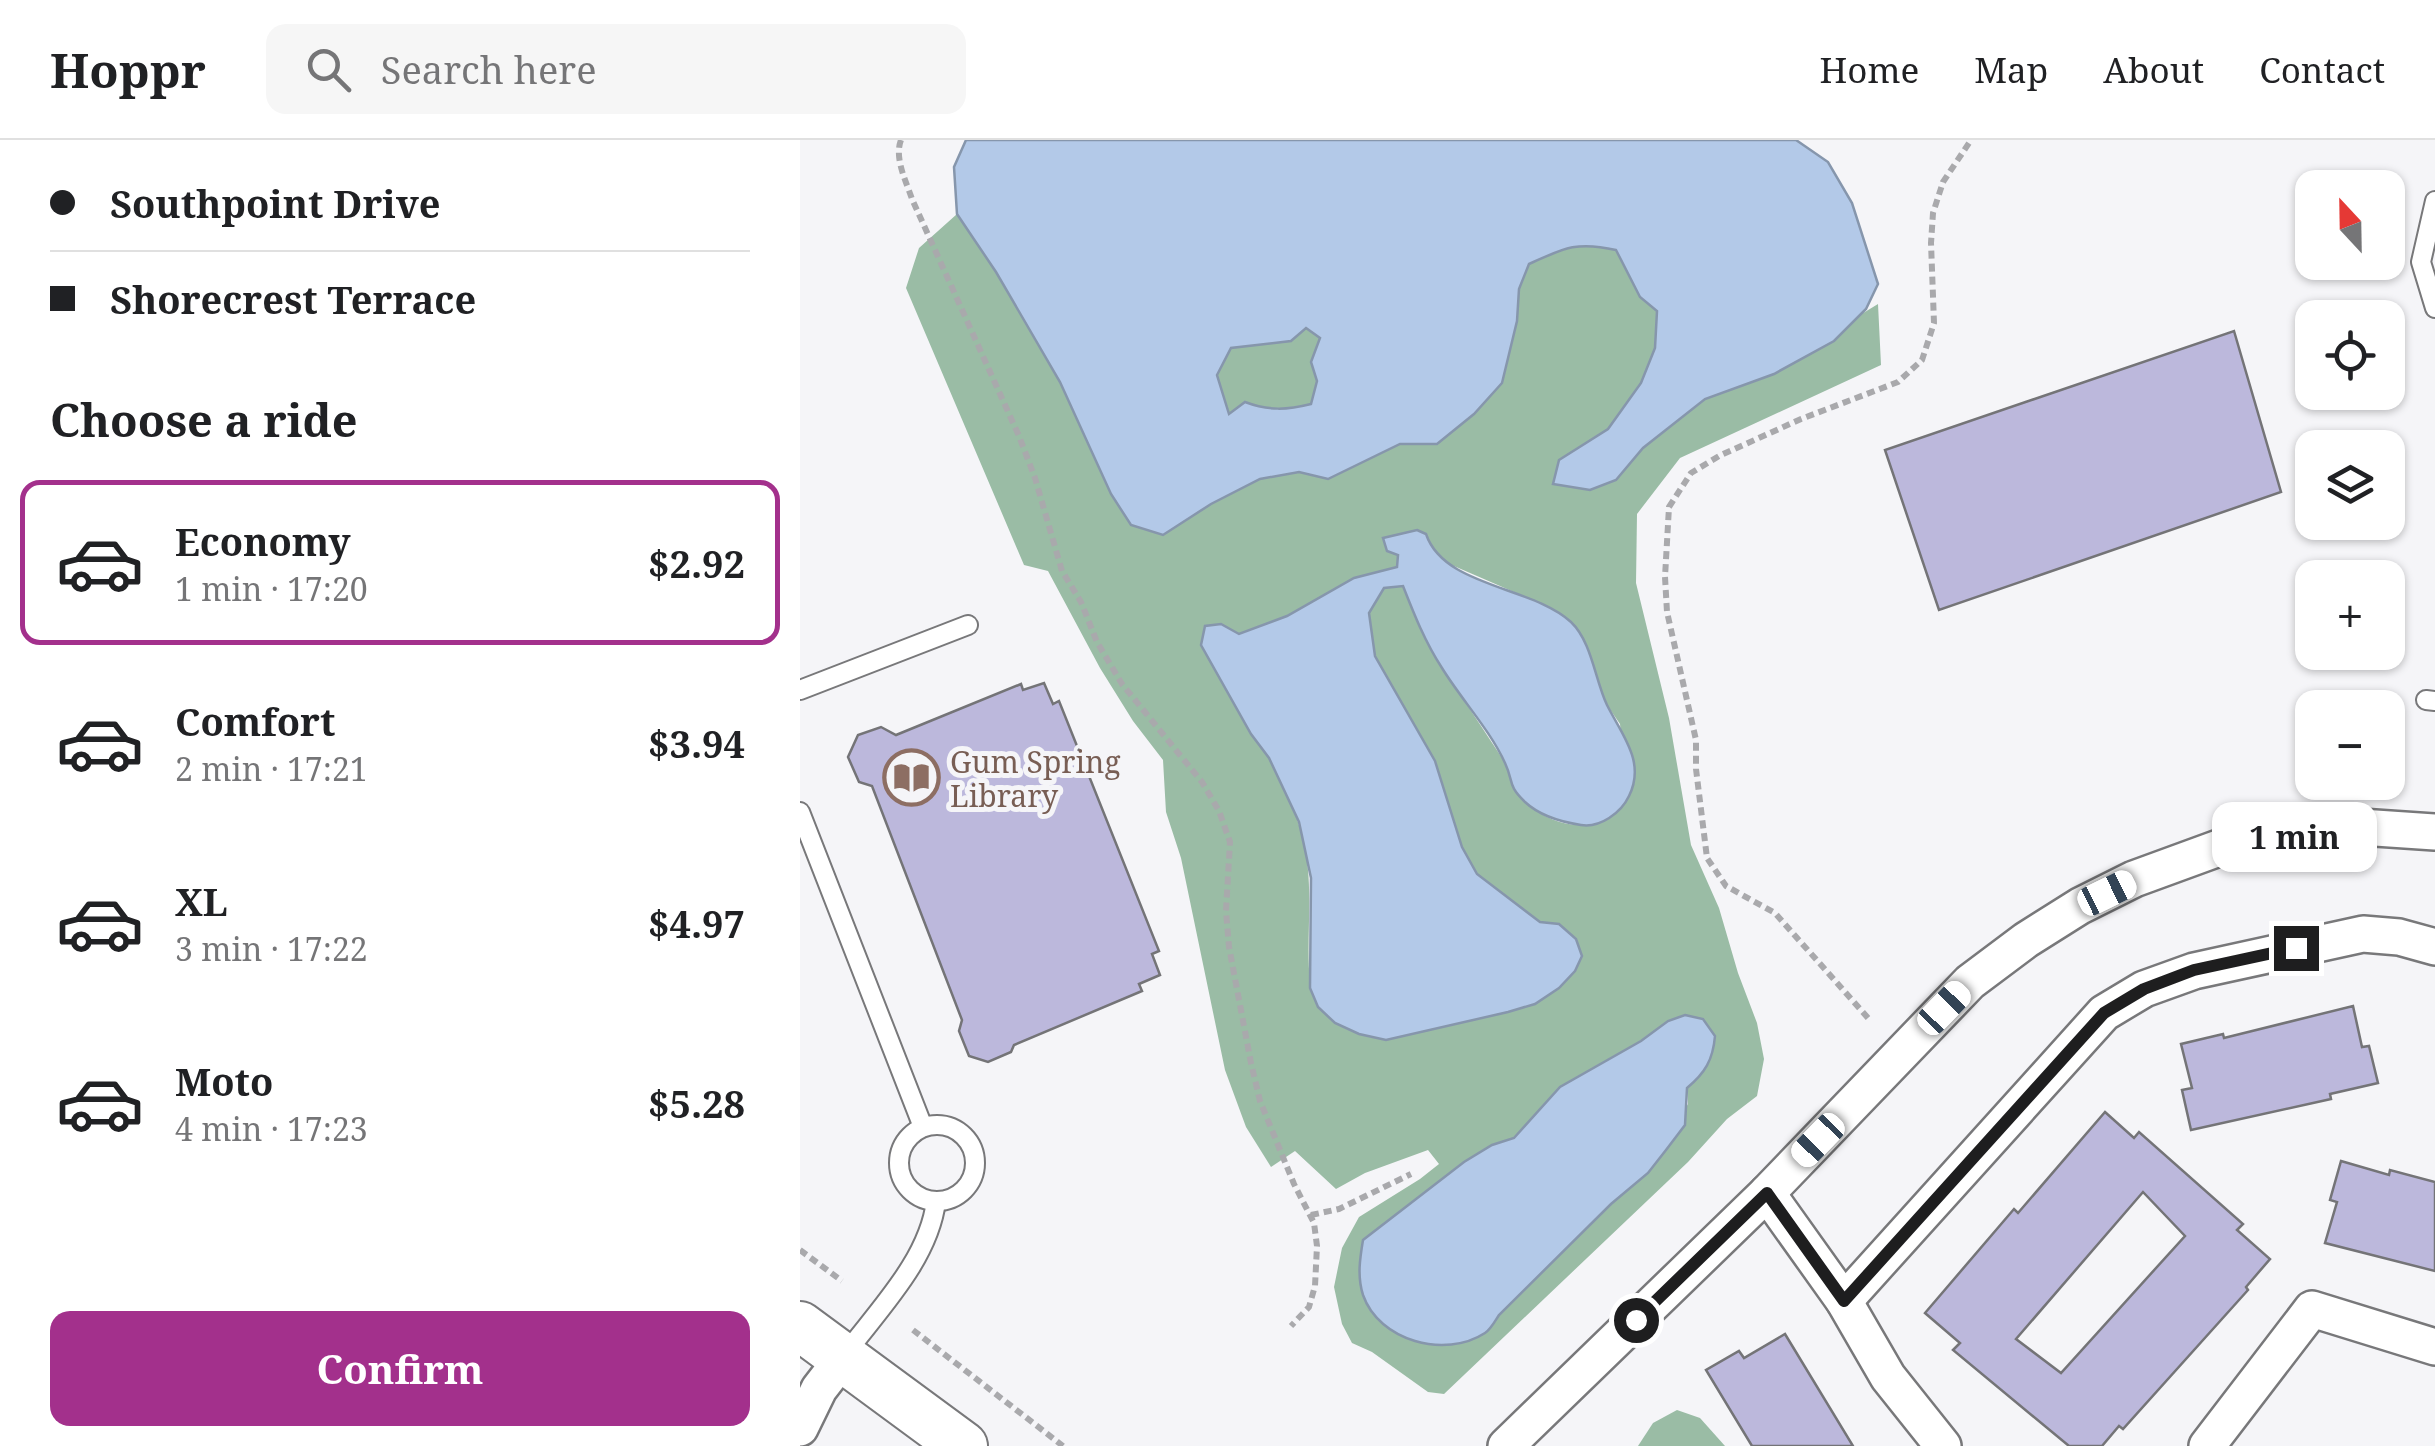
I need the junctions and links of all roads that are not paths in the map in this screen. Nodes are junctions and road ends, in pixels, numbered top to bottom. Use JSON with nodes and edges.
{"nodes":[{"id":1,"x":2435,"y":201,"type":"edge"},
{"id":2,"x":2435,"y":308,"type":"edge"},
{"id":3,"x":968,"y":624,"type":"dead end"},
{"id":4,"x":800,"y":690,"type":"edge"},
{"id":5,"x":800,"y":812,"type":"edge"},
{"id":6,"x":2435,"y":832,"type":"edge"},
{"id":7,"x":2435,"y":947,"type":"edge"},
{"id":8,"x":923,"y":1128,"type":"junction"},
{"id":9,"x":1767,"y":1193,"type":"junction"},
{"id":10,"x":936,"y":1201,"type":"junction"},
{"id":11,"x":1844,"y":1301,"type":"junction"},
{"id":12,"x":800,"y":1326,"type":"edge"},
{"id":13,"x":2435,"y":1347,"type":"edge"},
{"id":14,"x":843,"y":1358,"type":"junction"},
{"id":15,"x":800,"y":1428,"type":"edge"},
{"id":16,"x":962,"y":1446,"type":"edge"},
{"id":17,"x":1506,"y":1446,"type":"edge"},
{"id":18,"x":1943,"y":1446,"type":"edge"},
{"id":19,"x":2207,"y":1446,"type":"edge"}],
"edges":[{"from":1,"to":2,"type":"lane"},
{"from":3,"to":4,"type":"lane"},
{"from":5,"to":8,"type":"lane"},
{"from":6,"to":9,"type":"street"},
{"from":7,"to":11,"type":"street"},
{"from":8,"to":10,"type":"lane"},
{"from":8,"to":10,"type":"lane"},
{"from":9,"to":11,"type":"street"},
{"from":9,"to":17,"type":"street"},
{"from":10,"to":14,"type":"lane"},
{"from":11,"to":18,"type":"street"},
{"from":12,"to":14,"type":"street"},
{"from":13,"to":19,"type":"street"},
{"from":14,"to":15,"type":"street"},
{"from":14,"to":16,"type":"street"}]}
